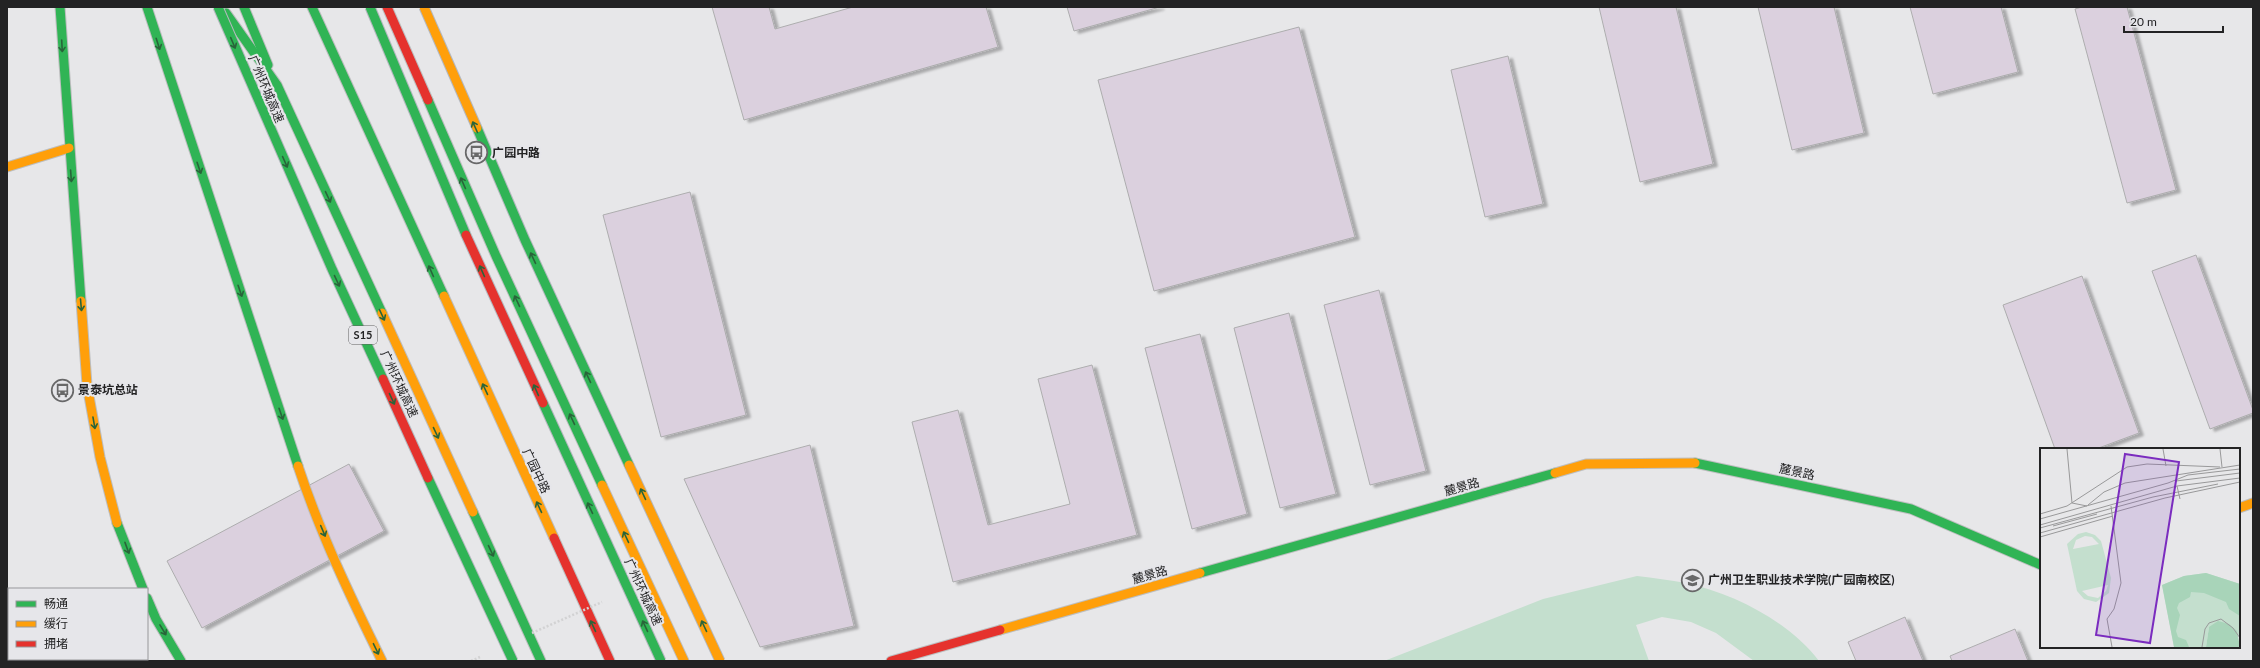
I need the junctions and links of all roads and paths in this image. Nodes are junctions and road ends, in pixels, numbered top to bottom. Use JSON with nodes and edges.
{"nodes":[{"id":1,"x":60,"y":7,"type":"edge"},
{"id":2,"x":147,"y":7,"type":"edge"},
{"id":3,"x":218,"y":7,"type":"edge"},
{"id":4,"x":222,"y":7,"type":"edge"},
{"id":5,"x":244,"y":7,"type":"edge"},
{"id":6,"x":312,"y":7,"type":"edge"},
{"id":7,"x":370,"y":7,"type":"edge"},
{"id":8,"x":387,"y":7,"type":"edge"},
{"id":9,"x":424,"y":7,"type":"edge"},
{"id":10,"x":277,"y":85,"type":"junction"},
{"id":11,"x":69,"y":148,"type":"junction"},
{"id":12,"x":7,"y":167,"type":"edge"},
{"id":13,"x":2253,"y":503,"type":"edge"},
{"id":14,"x":2240,"y":508,"type":"edge"},
{"id":15,"x":2040,"y":566,"type":"edge"},
{"id":16,"x":143,"y":588,"type":"edge"},
{"id":17,"x":607,"y":599,"type":"dead end"},
{"id":18,"x":148,"y":600,"type":"edge"},
{"id":19,"x":528,"y":635,"type":"dead end"},
{"id":20,"x":486,"y":654,"type":"dead end"},
{"id":21,"x":181,"y":661,"type":"edge"},
{"id":22,"x":382,"y":661,"type":"edge"},
{"id":23,"x":471,"y":661,"type":"edge"},
{"id":24,"x":513,"y":661,"type":"edge"},
{"id":25,"x":541,"y":661,"type":"edge"},
{"id":26,"x":610,"y":661,"type":"edge"},
{"id":27,"x":661,"y":661,"type":"edge"},
{"id":28,"x":684,"y":661,"type":"edge"},
{"id":29,"x":720,"y":661,"type":"edge"},
{"id":30,"x":891,"y":661,"type":"edge"}],
"edges":[{"from":1,"to":11,"type":"main road","one_way":true},
{"from":2,"to":22,"type":"main road","one_way":true},
{"from":3,"to":24,"type":"main road","name":"广州环城高速","number":"S15","one_way":true,"bridge":true},
{"from":4,"to":10,"type":"main road"},
{"from":5,"to":10,"type":"main road"},
{"from":26,"to":6,"type":"main road","name":"广园中路","one_way":true},
{"from":27,"to":7,"type":"main road","name":"广州环城高速","one_way":true,"bridge":true},
{"from":28,"to":8,"type":"main road","one_way":true},
{"from":29,"to":9,"type":"main road","one_way":true,"bridge":true},
{"from":10,"to":25,"type":"main road","one_way":true},
{"from":11,"to":12,"type":"main road"},
{"from":11,"to":16,"type":"main road","one_way":true},
{"from":13,"to":14,"type":"main road"},
{"from":15,"to":30,"type":"main road","name":"麓景路"},
{"from":17,"to":19,"type":"path","bridge":true},
{"from":18,"to":21,"type":"main road","one_way":true},
{"from":20,"to":23,"type":"path","bridge":true}]}
